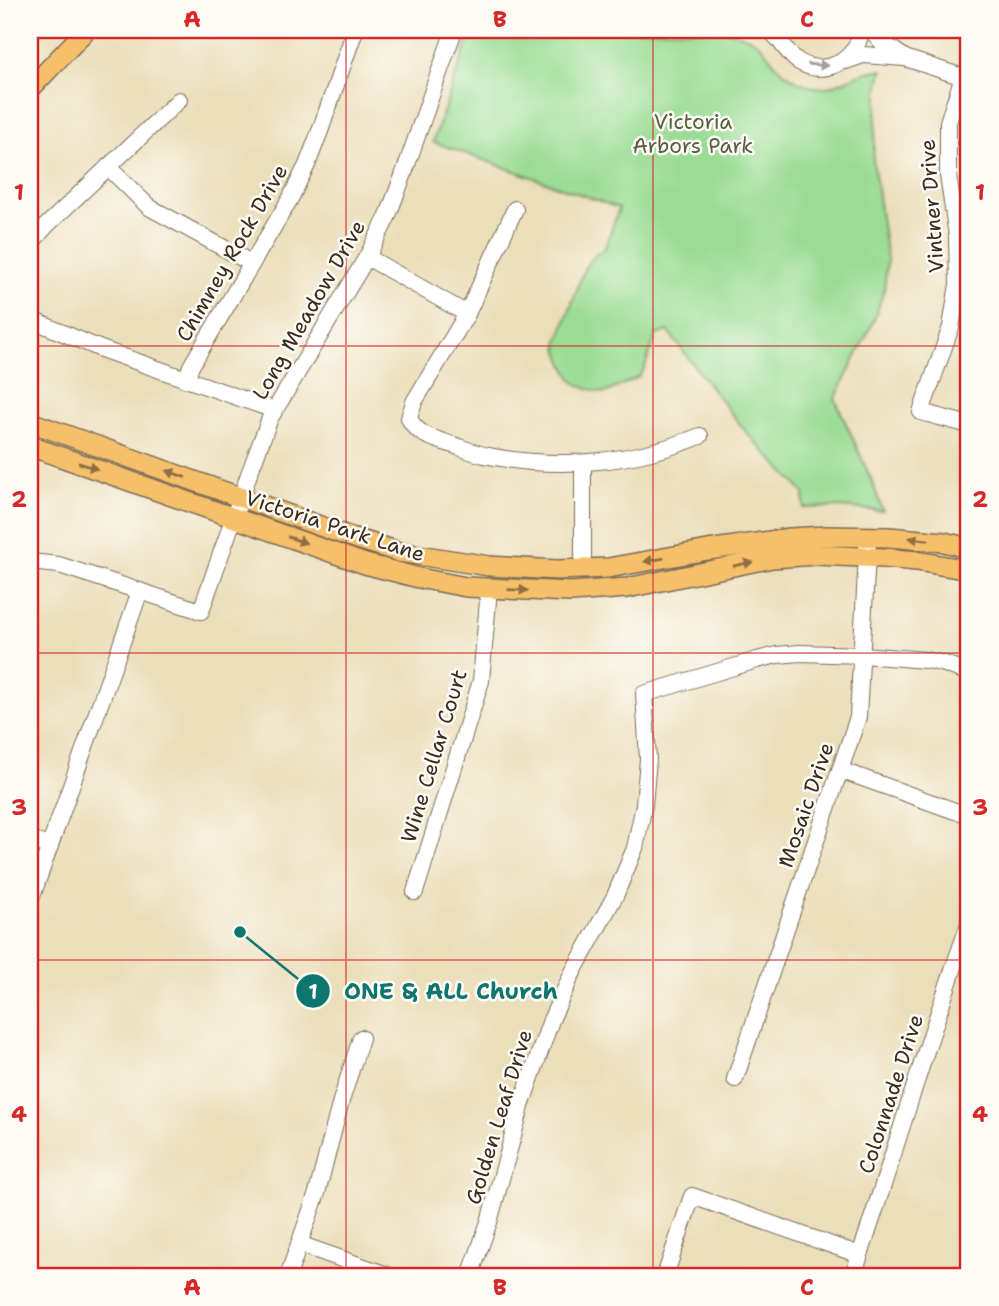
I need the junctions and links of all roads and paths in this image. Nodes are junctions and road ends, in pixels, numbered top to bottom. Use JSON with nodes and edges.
{"nodes":[{"id":1,"x":86,"y":30,"type":"edge"},
{"id":2,"x":355,"y":30,"type":"edge"},
{"id":3,"x":454,"y":30,"type":"edge"},
{"id":4,"x":769,"y":30,"type":"edge"},
{"id":5,"x":861,"y":30,"type":"edge"},
{"id":6,"x":871,"y":30,"type":"edge"},
{"id":7,"x":905,"y":58,"type":"junction"},
{"id":8,"x":844,"y":62,"type":"junction"},
{"id":9,"x":966,"y":78,"type":"edge"},
{"id":10,"x":30,"y":89,"type":"edge"},
{"id":11,"x":179,"y":100,"type":"dead end"},
{"id":12,"x":108,"y":167,"type":"junction"},
{"id":13,"x":515,"y":209,"type":"dead end"},
{"id":14,"x":30,"y":244,"type":"edge"},
{"id":15,"x":367,"y":257,"type":"junction"},
{"id":16,"x":251,"y":263,"type":"junction"},
{"id":17,"x":467,"y":314,"type":"junction"},
{"id":18,"x":30,"y":318,"type":"edge"},
{"id":19,"x":186,"y":379,"type":"junction"},
{"id":20,"x":274,"y":410,"type":"junction"},
{"id":21,"x":30,"y":422,"type":"edge"},
{"id":22,"x":969,"y":425,"type":"edge"},
{"id":23,"x":700,"y":436,"type":"dead end"},
{"id":24,"x":30,"y":446,"type":"edge"},
{"id":25,"x":583,"y":463,"type":"junction"},
{"id":26,"x":241,"y":497,"type":"junction"},
{"id":27,"x":233,"y":518,"type":"junction"},
{"id":28,"x":868,"y":536,"type":"junction"},
{"id":29,"x":969,"y":548,"type":"edge"},
{"id":30,"x":867,"y":556,"type":"junction"},
{"id":31,"x":30,"y":562,"type":"edge"},
{"id":32,"x":583,"y":569,"type":"junction"},
{"id":33,"x":969,"y":570,"type":"edge"},
{"id":34,"x":489,"y":589,"type":"junction"},
{"id":35,"x":140,"y":591,"type":"junction"},
{"id":36,"x":862,"y":655,"type":"junction"},
{"id":37,"x":969,"y":673,"type":"edge"},
{"id":38,"x":840,"y":770,"type":"junction"},
{"id":39,"x":969,"y":813,"type":"edge"},
{"id":40,"x":30,"y":840,"type":"edge"},
{"id":41,"x":50,"y":846,"type":"junction"},
{"id":42,"x":415,"y":892,"type":"dead end"},
{"id":43,"x":30,"y":902,"type":"edge"},
{"id":44,"x":969,"y":924,"type":"edge"},
{"id":45,"x":361,"y":1038,"type":"dead end"},
{"id":46,"x":735,"y":1079,"type":"dead end"},
{"id":47,"x":299,"y":1244,"type":"junction"},
{"id":48,"x":860,"y":1255,"type":"junction"},
{"id":49,"x":288,"y":1276,"type":"edge"},
{"id":50,"x":390,"y":1276,"type":"edge"},
{"id":51,"x":470,"y":1276,"type":"edge"},
{"id":52,"x":665,"y":1276,"type":"edge"},
{"id":53,"x":853,"y":1276,"type":"edge"}],
"edges":[{"from":1,"to":10,"type":"main road"},
{"from":2,"to":16,"type":"street","name":"Chimney Rock Drive"},
{"from":3,"to":15,"type":"street","name":"Long Meadow Drive"},
{"from":4,"to":8,"type":"street","one_way":true},
{"from":5,"to":8,"type":"street"},
{"from":6,"to":7,"type":"street"},
{"from":7,"to":8,"type":"street"},
{"from":7,"to":9,"type":"street"},
{"from":9,"to":22,"type":"street","name":"Vintner Drive"},
{"from":11,"to":12,"type":"street"},
{"from":12,"to":14,"type":"street"},
{"from":12,"to":16,"type":"street"},
{"from":13,"to":17,"type":"street"},
{"from":15,"to":17,"type":"street"},
{"from":15,"to":20,"type":"street","name":"Long Meadow Drive"},
{"from":16,"to":19,"type":"street","name":"Chimney Rock Drive"},
{"from":17,"to":25,"type":"street"},
{"from":18,"to":19,"type":"street"},
{"from":19,"to":20,"type":"street"},
{"from":20,"to":26,"type":"street","name":"Long Meadow Drive"},
{"from":26,"to":21,"type":"main road","name":"Victoria Park Lane","one_way":true},
{"from":23,"to":25,"type":"street"},
{"from":24,"to":27,"type":"main road","name":"Victoria Park Lane","one_way":true},
{"from":25,"to":32,"type":"street"},
{"from":26,"to":27,"type":"street","name":"Long Meadow Drive"},
{"from":26,"to":32,"type":"main road","name":"Victoria Park Lane"},
{"from":27,"to":34,"type":"main road","name":"Victoria Park Lane","one_way":true},
{"from":27,"to":35,"type":"street","name":"Long Meadow Drive"},
{"from":29,"to":28,"type":"main road","name":"Victoria Park Lane","one_way":true},
{"from":28,"to":30,"type":"street","name":"Mosaic Drive"},
{"from":28,"to":32,"type":"main road","name":"Victoria Park Lane","one_way":true},
{"from":30,"to":33,"type":"main road","name":"Victoria Park Lane"},
{"from":34,"to":30,"type":"main road","name":"Victoria Park Lane","one_way":true},
{"from":30,"to":36,"type":"street","name":"Mosaic Drive"},
{"from":31,"to":35,"type":"street"},
{"from":34,"to":42,"type":"street","name":"Wine Cellar Court"},
{"from":35,"to":41,"type":"street"},
{"from":36,"to":37,"type":"street"},
{"from":36,"to":38,"type":"street","name":"Mosaic Drive"},
{"from":36,"to":51,"type":"street","name":"Golden Leaf Drive"},
{"from":38,"to":39,"type":"street"},
{"from":38,"to":46,"type":"street","name":"Mosaic Drive"},
{"from":40,"to":41,"type":"street"},
{"from":41,"to":43,"type":"street"},
{"from":44,"to":48,"type":"street","name":"Colonnade Drive"},
{"from":45,"to":47,"type":"street"},
{"from":47,"to":49,"type":"street"},
{"from":47,"to":50,"type":"street"},
{"from":48,"to":52,"type":"street"},
{"from":48,"to":53,"type":"street","name":"Colonnade Drive"}]}
